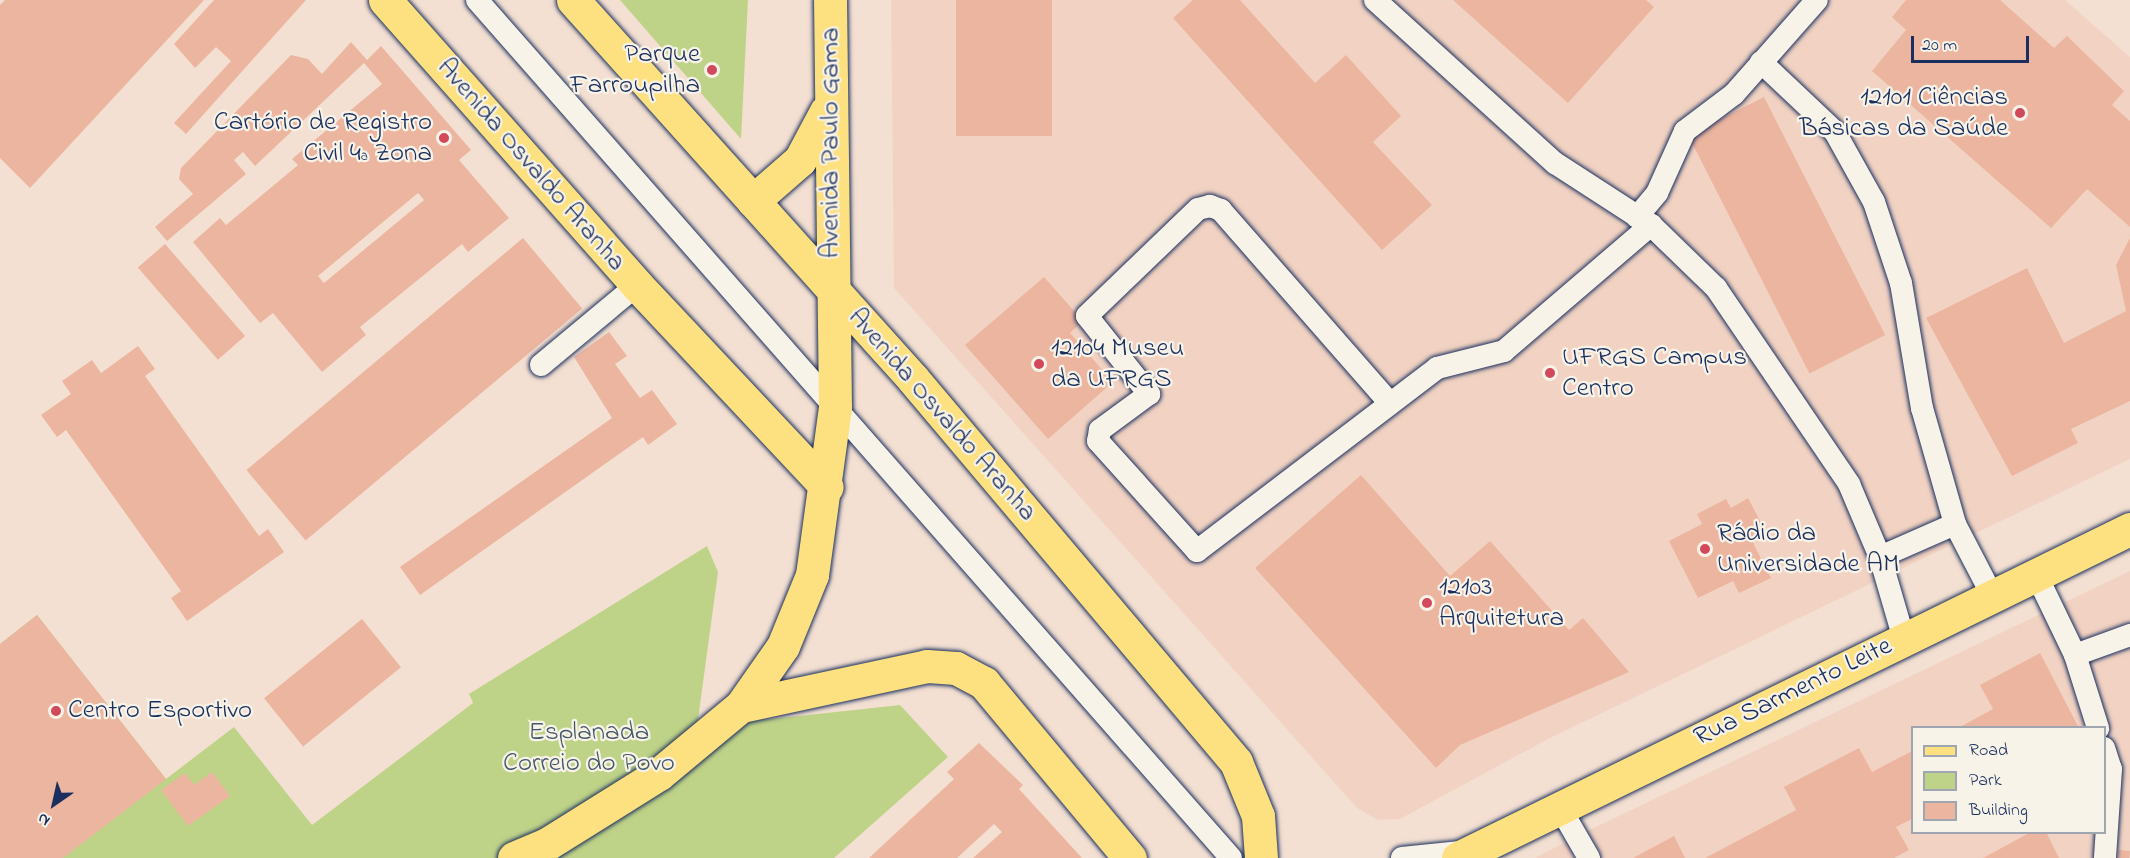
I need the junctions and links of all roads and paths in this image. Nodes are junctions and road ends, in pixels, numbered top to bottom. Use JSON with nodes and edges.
{"nodes":[{"id":1,"x":385,"y":0,"type":"edge"},
{"id":2,"x":477,"y":0,"type":"edge"},
{"id":3,"x":573,"y":0,"type":"edge"},
{"id":4,"x":830,"y":0,"type":"edge"},
{"id":5,"x":1375,"y":0,"type":"edge"},
{"id":6,"x":1817,"y":0,"type":"edge"},
{"id":7,"x":1761,"y":62,"type":"junction"},
{"id":8,"x":830,"y":99,"type":"junction"},
{"id":9,"x":753,"y":201,"type":"junction"},
{"id":10,"x":1644,"y":221,"type":"junction"},
{"id":11,"x":637,"y":285,"type":"junction"},
{"id":12,"x":832,"y":287,"type":"junction"},
{"id":13,"x":541,"y":364,"type":"dead end"},
{"id":14,"x":1388,"y":401,"type":"junction"},
{"id":15,"x":835,"y":406,"type":"junction"},
{"id":16,"x":827,"y":487,"type":"junction"},
{"id":17,"x":1954,"y":524,"type":"junction"},
{"id":18,"x":2130,"y":529,"type":"edge"},
{"id":19,"x":1880,"y":557,"type":"junction"},
{"id":20,"x":2036,"y":574,"type":"junction"},
{"id":21,"x":1992,"y":595,"type":"junction"},
{"id":22,"x":2130,"y":635,"type":"edge"},
{"id":23,"x":1904,"y":639,"type":"junction"},
{"id":24,"x":2075,"y":655,"type":"junction"},
{"id":25,"x":741,"y":706,"type":"junction"},
{"id":26,"x":2097,"y":726,"type":"edge"},
{"id":27,"x":2106,"y":754,"type":"edge"},
{"id":28,"x":1559,"y":806,"type":"junction"},
{"id":29,"x":1464,"y":855,"type":"edge"},
{"id":30,"x":514,"y":858,"type":"edge"},
{"id":31,"x":1130,"y":858,"type":"edge"},
{"id":32,"x":1231,"y":858,"type":"edge"},
{"id":33,"x":1261,"y":858,"type":"edge"},
{"id":34,"x":1402,"y":858,"type":"edge"},
{"id":35,"x":1589,"y":858,"type":"edge"},
{"id":36,"x":2105,"y":858,"type":"edge"}],
"edges":[{"from":1,"to":11,"type":"main road","name":"Avenida Osvaldo Aranha"},
{"from":2,"to":15,"type":"lane"},
{"from":3,"to":9,"type":"main road","name":"Avenida Osvaldo Aranha"},
{"from":4,"to":8,"type":"main road","name":"Avenida Paulo Gama"},
{"from":5,"to":10,"type":"lane"},
{"from":6,"to":7,"type":"lane"},
{"from":7,"to":10,"type":"lane"},
{"from":7,"to":17,"type":"lane"},
{"from":8,"to":9,"type":"main road"},
{"from":8,"to":12,"type":"main road","name":"Avenida Paulo Gama"},
{"from":9,"to":12,"type":"main road","name":"Avenida Osvaldo Aranha"},
{"from":10,"to":14,"type":"lane"},
{"from":10,"to":19,"type":"lane"},
{"from":11,"to":13,"type":"lane"},
{"from":11,"to":16,"type":"main road","name":"Avenida Osvaldo Aranha"},
{"from":12,"to":15,"type":"main road","name":"Avenida Paulo Gama"},
{"from":12,"to":33,"type":"main road","name":"Avenida Osvaldo Aranha"},
{"from":14,"to":14,"type":"lane"},
{"from":15,"to":16,"type":"main road","name":"Avenida Paulo Gama"},
{"from":15,"to":32,"type":"lane"},
{"from":16,"to":25,"type":"main road","name":"Avenida Paulo Gama"},
{"from":17,"to":19,"type":"lane"},
{"from":17,"to":21,"type":"lane"},
{"from":18,"to":20,"type":"main road","name":"Rua Sarmento Leite"},
{"from":19,"to":23,"type":"lane"},
{"from":20,"to":21,"type":"main road","name":"Rua Sarmento Leite"},
{"from":20,"to":24,"type":"lane"},
{"from":21,"to":23,"type":"main road","name":"Rua Sarmento Leite"},
{"from":22,"to":24,"type":"lane"},
{"from":23,"to":28,"type":"main road","name":"Rua Sarmento Leite"},
{"from":24,"to":26,"type":"lane"},
{"from":25,"to":30,"type":"main road"},
{"from":25,"to":31,"type":"main road"},
{"from":27,"to":36,"type":"lane"},
{"from":28,"to":29,"type":"main road","name":"Rua Sarmento Leite"},
{"from":28,"to":35,"type":"lane"},
{"from":29,"to":34,"type":"lane"}]}
